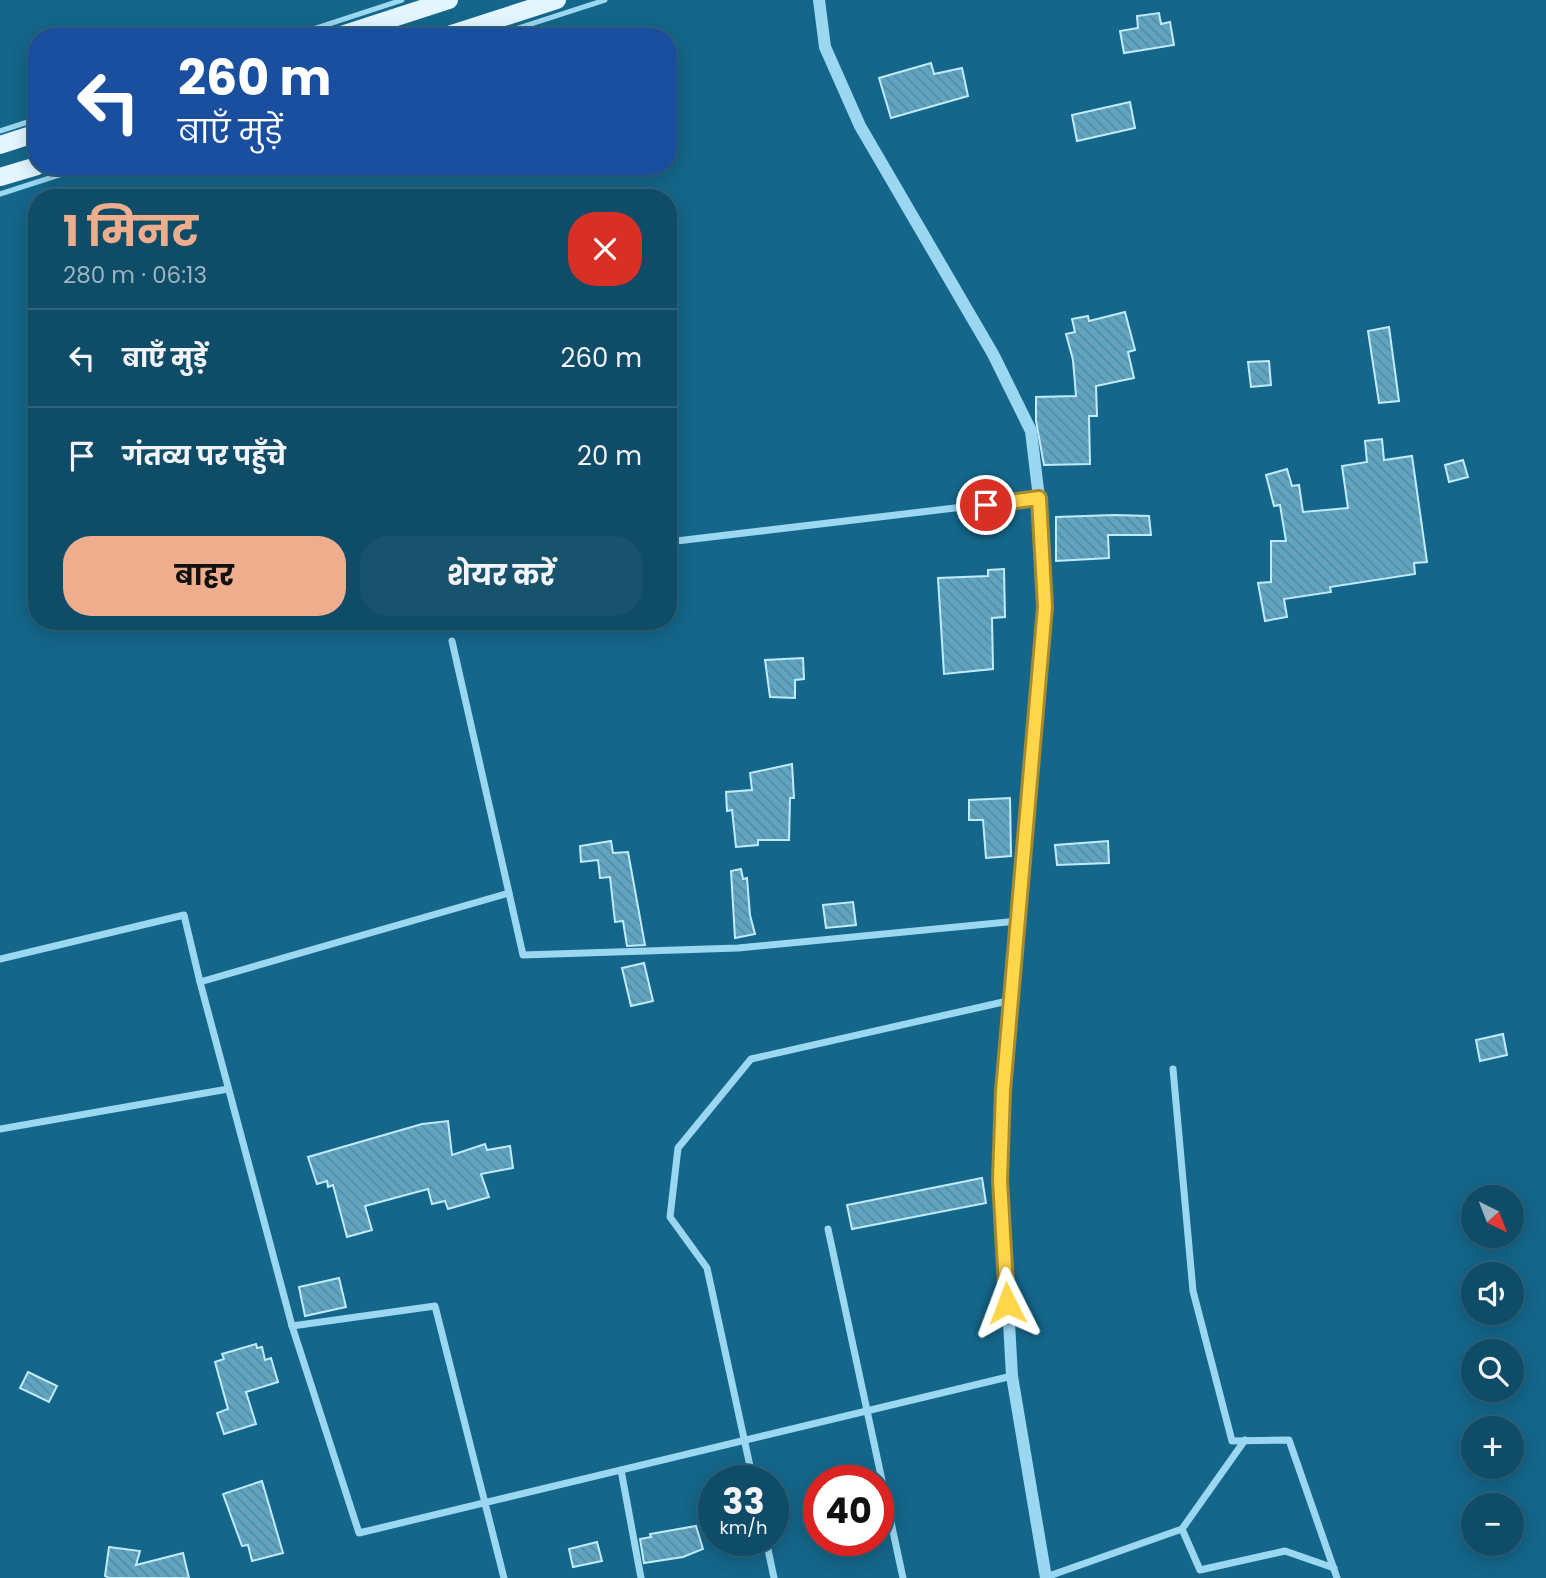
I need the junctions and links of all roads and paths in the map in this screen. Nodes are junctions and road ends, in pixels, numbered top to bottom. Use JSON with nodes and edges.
{"nodes":[{"id":1,"x":402,"y":0,"type":"edge"},
{"id":2,"x":449,"y":0,"type":"edge"},
{"id":3,"x":557,"y":0,"type":"edge"},
{"id":4,"x":606,"y":0,"type":"edge"},
{"id":5,"x":819,"y":0,"type":"edge"},
{"id":6,"x":316,"y":28,"type":"edge"},
{"id":7,"x":363,"y":28,"type":"edge"},
{"id":8,"x":470,"y":28,"type":"edge"},
{"id":9,"x":519,"y":28,"type":"edge"},
{"id":10,"x":28,"y":122,"type":"edge"},
{"id":11,"x":0,"y":131,"type":"edge"},
{"id":12,"x":28,"y":136,"type":"edge"},
{"id":13,"x":0,"y":145,"type":"edge"},
{"id":14,"x":28,"y":169,"type":"edge"},
{"id":15,"x":59,"y":175,"type":"edge"},
{"id":16,"x":0,"y":177,"type":"edge"},
{"id":17,"x":0,"y":194,"type":"edge"},
{"id":18,"x":1039,"y":498,"type":"junction"},
{"id":19,"x":677,"y":541,"type":"edge"},
{"id":20,"x":452,"y":641,"type":"dead end"},
{"id":21,"x":509,"y":893,"type":"junction"},
{"id":22,"x":1020,"y":921,"type":"junction"},
{"id":23,"x":0,"y":959,"type":"edge"},
{"id":24,"x":200,"y":982,"type":"junction"},
{"id":25,"x":1012,"y":1000,"type":"junction"},
{"id":26,"x":1173,"y":1069,"type":"dead end"},
{"id":27,"x":228,"y":1088,"type":"junction"},
{"id":28,"x":0,"y":1129,"type":"edge"},
{"id":29,"x":828,"y":1229,"type":"dead end"},
{"id":30,"x":292,"y":1326,"type":"junction"},
{"id":31,"x":1012,"y":1376,"type":"junction"},
{"id":32,"x":867,"y":1411,"type":"junction"},
{"id":33,"x":744,"y":1440,"type":"junction"},
{"id":34,"x":1245,"y":1440,"type":"junction"},
{"id":35,"x":750,"y":1465,"type":"edge"},
{"id":36,"x":621,"y":1470,"type":"junction"},
{"id":37,"x":484,"y":1503,"type":"junction"},
{"id":38,"x":1182,"y":1529,"type":"junction"},
{"id":39,"x":769,"y":1556,"type":"edge"},
{"id":40,"x":1334,"y":1568,"type":"junction"},
{"id":41,"x":1046,"y":1577,"type":"edge"},
{"id":42,"x":504,"y":1578,"type":"edge"},
{"id":43,"x":641,"y":1578,"type":"edge"},
{"id":44,"x":774,"y":1578,"type":"edge"},
{"id":45,"x":903,"y":1578,"type":"edge"},
{"id":46,"x":1337,"y":1578,"type":"edge"}],
"edges":[{"from":1,"to":6,"type":"lane"},
{"from":2,"to":7,"type":"main road"},
{"from":3,"to":8,"type":"main road"},
{"from":4,"to":9,"type":"lane"},
{"from":5,"to":18,"type":"street"},
{"from":10,"to":11,"type":"lane"},
{"from":12,"to":13,"type":"main road"},
{"from":14,"to":16,"type":"main road"},
{"from":15,"to":17,"type":"lane"},
{"from":18,"to":19,"type":"street"},
{"from":18,"to":22,"type":"street"},
{"from":20,"to":21,"type":"street"},
{"from":21,"to":22,"type":"street"},
{"from":21,"to":24,"type":"street"},
{"from":22,"to":25,"type":"street"},
{"from":23,"to":24,"type":"street"},
{"from":24,"to":27,"type":"street"},
{"from":25,"to":31,"type":"street"},
{"from":25,"to":33,"type":"street"},
{"from":26,"to":34,"type":"street"},
{"from":27,"to":28,"type":"street"},
{"from":27,"to":30,"type":"street"},
{"from":29,"to":32,"type":"street"},
{"from":30,"to":37,"type":"street"},
{"from":30,"to":37,"type":"street"},
{"from":31,"to":32,"type":"street"},
{"from":31,"to":41,"type":"street"},
{"from":32,"to":33,"type":"street"},
{"from":32,"to":45,"type":"street"},
{"from":33,"to":35,"type":"street"},
{"from":33,"to":36,"type":"street"},
{"from":34,"to":38,"type":"street"},
{"from":34,"to":40,"type":"street"},
{"from":36,"to":37,"type":"street"},
{"from":36,"to":43,"type":"street"},
{"from":37,"to":42,"type":"street"},
{"from":38,"to":40,"type":"street"},
{"from":38,"to":41,"type":"street"},
{"from":39,"to":44,"type":"street"},
{"from":40,"to":46,"type":"street"}]}
